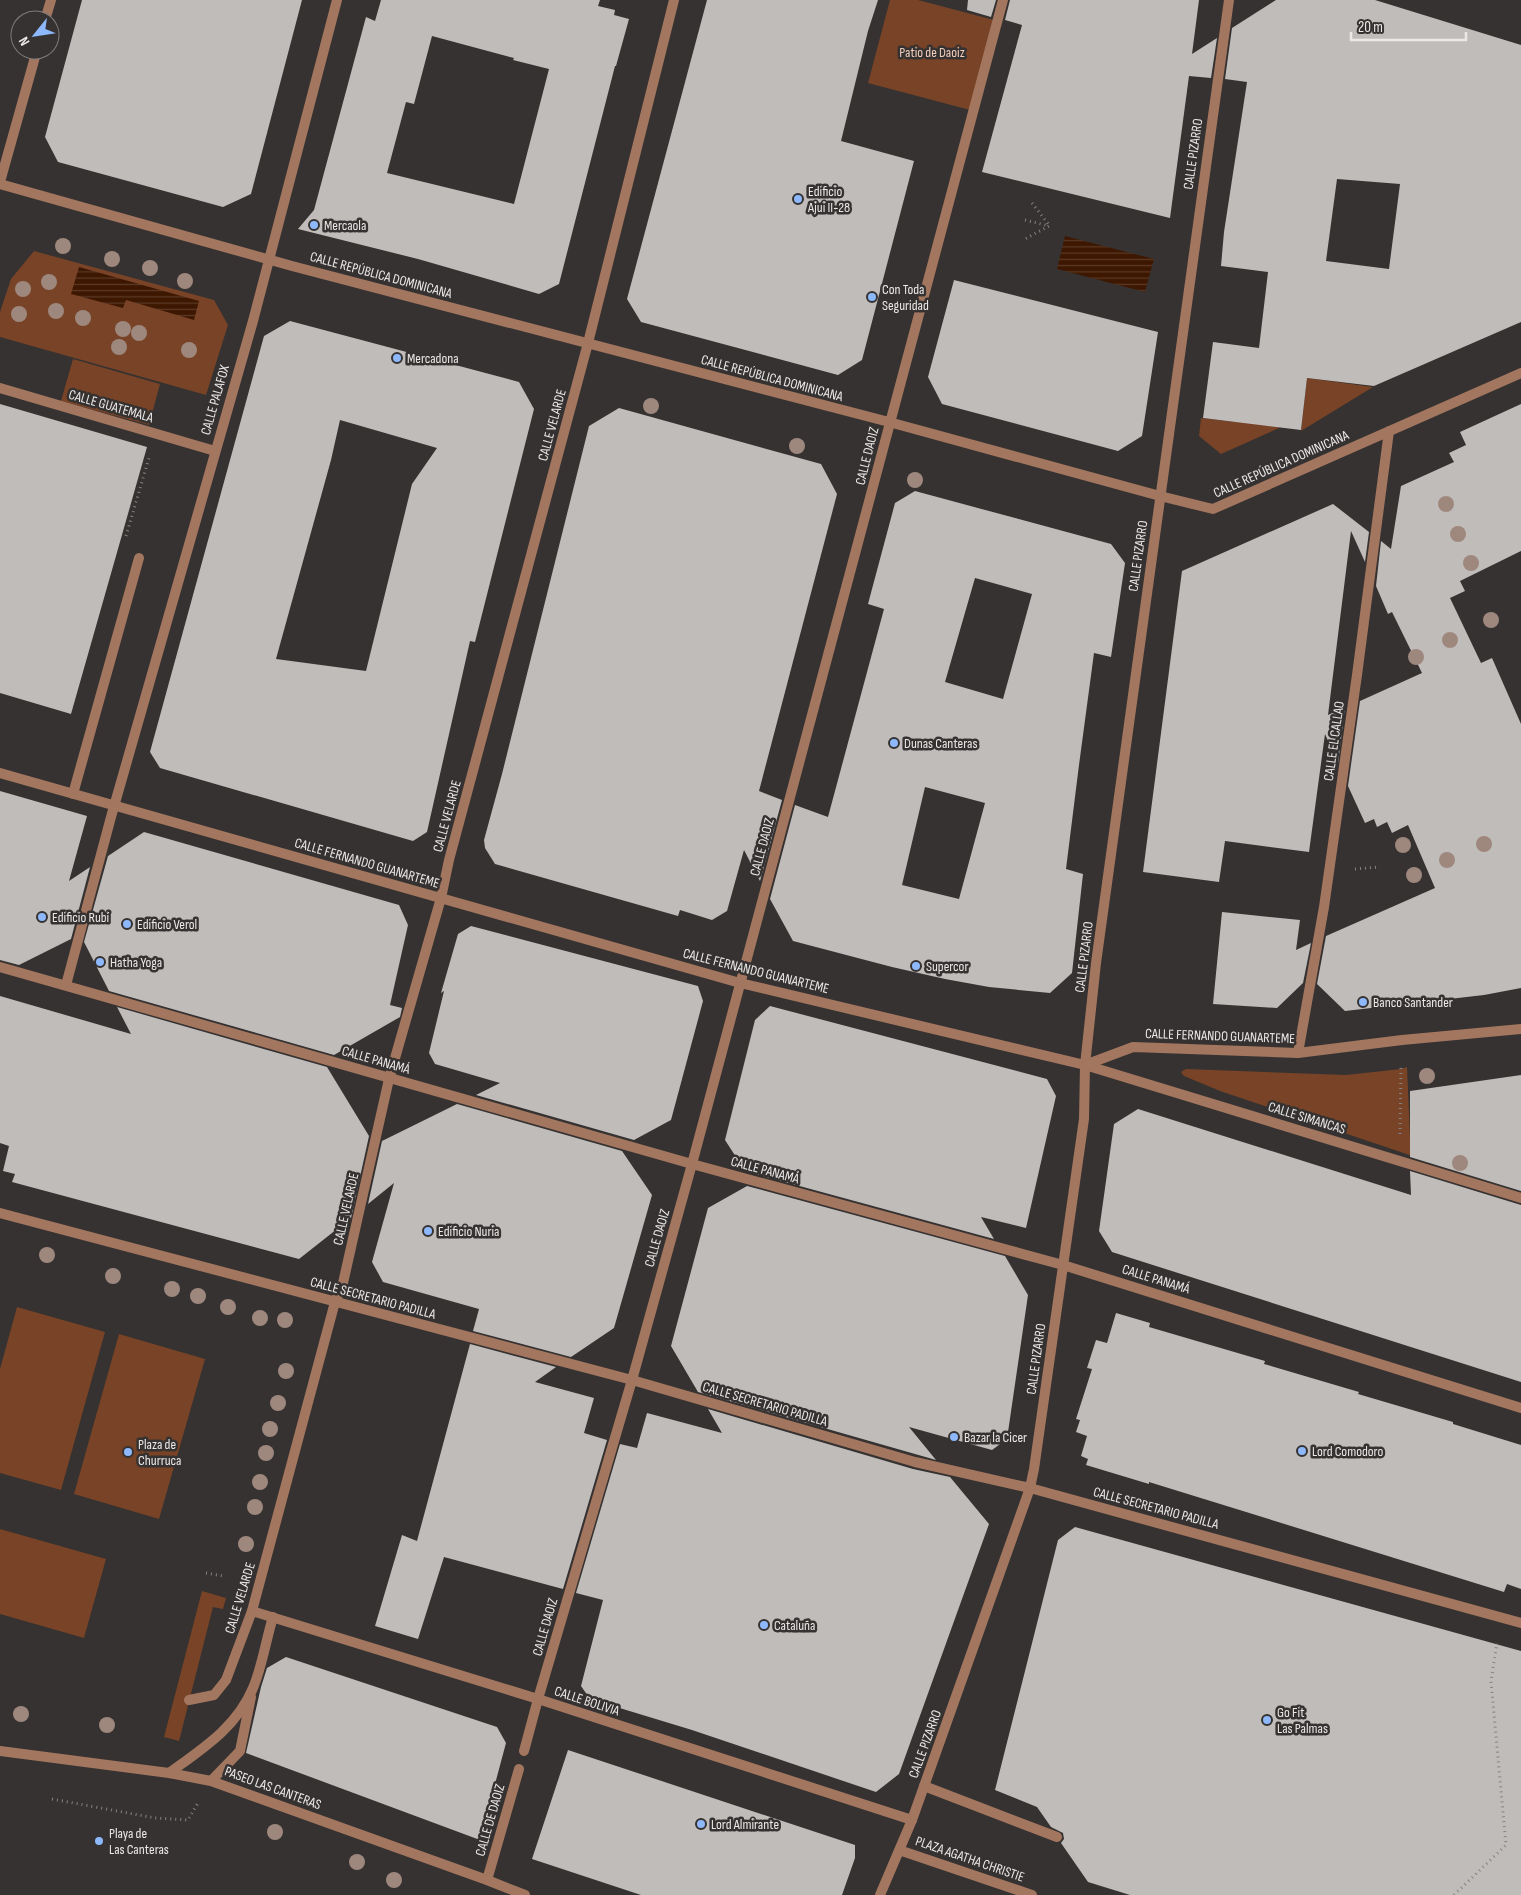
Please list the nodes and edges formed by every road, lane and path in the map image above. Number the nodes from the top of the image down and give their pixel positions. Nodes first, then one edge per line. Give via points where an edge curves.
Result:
1 (337, 0) edge
2 (674, 0) edge
3 (1004, 0) edge
4 (1229, 0) edge
5 (34, 60) edge
6 (0, 183) edge
7 (1032, 203) dead end
8 (1025, 220) dead end
9 (1049, 226) junction
10 (1025, 239) dead end
11 (269, 259) junction
12 (588, 343) junction
13 (1521, 373) edge
14 (0, 388) edge
15 (889, 422) junction
16 (1389, 431) junction
17 (215, 451) junction
18 (1160, 496) junction
19 (139, 558) dead end
20 (0, 773) edge
21 (73, 794) junction
22 (115, 806) junction
23 (1380, 867) dead end
24 (1346, 869) dead end
25 (441, 898) junction
26 (0, 967) edge
27 (740, 983) junction
28 (66, 985) junction
29 (1521, 1029) edge
30 (1402, 1040) junction
31 (1298, 1053) junction
32 (1085, 1065) junction
33 (389, 1079) junction
34 (1399, 1161) junction
35 (692, 1164) junction
36 (1521, 1198) edge
37 (0, 1213) edge
38 (1063, 1265) junction
39 (335, 1302) junction
40 (632, 1380) junction
41 (1521, 1408) edge
42 (1030, 1488) junction
43 (206, 1573) dead end
44 (223, 1576) dead end
45 (252, 1611) junction
46 (273, 1617) junction
47 (1501, 1618) junction
48 (1521, 1623) edge
49 (253, 1689) junction
50 (538, 1699) junction
51 (189, 1700) dead end
52 (0, 1751) edge
53 (524, 1751) dead end
54 (519, 1768) dead end
55 (169, 1773) junction
56 (211, 1781) junction
57 (924, 1786) junction
58 (52, 1799) dead end
59 (912, 1820) junction
60 (1057, 1837) dead end
61 (899, 1850) junction
62 (487, 1880) junction
63 (525, 1895) edge
64 (880, 1895) edge
65 (1032, 1895) edge
66 (1454, 1895) edge

1 - 11 street, CALLE PALAFOX
2 - 12 street, CALLE VELARDE
3 - 15 street, CALLE DAOIZ
4 - 18 street, CALLE PIZARRO
5 - 6 street
6 - 11 street, CALLE REPÚBLICA DOMINICANA
7 - 9 path
8 - 9 path
9 - 10 path
11 - 12 street, CALLE REPÚBLICA DOMINICANA
11 - 17 street, CALLE PALAFOX
12 - 15 street, CALLE REPÚBLICA DOMINICANA
12 - 25 street, CALLE VELARDE
13 - 16 street, CALLE REPÚBLICA DOMINICANA
14 - 17 street, CALLE GUATEMALA
15 - 18 street, CALLE REPÚBLICA DOMINICANA
15 - 27 street, CALLE DAOIZ
16 - 18 street, CALLE REPÚBLICA DOMINICANA via 1213,509
16 - 31 street, CALLE EL CALLAO via 1326,888
17 - 22 street, CALLE PALAFOX
18 - 32 street, CALLE PIZARRO
19 - 21 street
20 - 21 street, CALLE FERNANDO GUANARTEME
21 - 22 street, CALLE FERNANDO GUANARTEME
22 - 25 street, CALLE FERNANDO GUANARTEME
22 - 28 street, CALLE PALAFOX
23 - 24 path
25 - 27 street, CALLE FERNANDO GUANARTEME
25 - 33 street, CALLE VELARDE
26 - 28 street, CALLE PANAMÁ
27 - 32 street, CALLE FERNANDO GUANARTEME
27 - 35 street, CALLE DAOIZ
28 - 33 street, CALLE PANAMÁ
29 - 30 street, CALLE FERNANDO GUANARTEME
30 - 31 street, CALLE FERNANDO GUANARTEME
30 - 34 path
31 - 32 street, CALLE FERNANDO GUANARTEME via 1133,1047
32 - 34 street, CALLE SIMANCAS
32 - 38 street, CALLE PIZARRO via 1084,1118
33 - 35 street, CALLE PANAMÁ
33 - 39 street, CALLE VELARDE via 343,1283
34 - 36 street, CALLE SIMANCAS
35 - 38 street, CALLE PANAMÁ
35 - 40 street, CALLE DAOIZ
37 - 39 street, CALLE SECRETARIO PADILLA
38 - 41 street, CALLE PANAMÁ
38 - 42 street, CALLE PIZARRO
39 - 40 street, CALLE SECRETARIO PADILLA
39 - 45 street, CALLE VELARDE
40 - 42 street, CALLE SECRETARIO PADILLA via 915,1462
40 - 50 street, CALLE DAOIZ
42 - 47 street, CALLE SECRETARIO PADILLA
42 - 57 street, CALLE PIZARRO
43 - 44 path
45 - 46 street, CALLE BOLIVIA
45 - 51 street, CALLE VELARDE via 226,1680 214,1695
46 - 49 street
46 - 50 street, CALLE BOLIVIA
47 - 48 street, CALLE SECRETARIO PADILLA
47 - 66 path via 1491,1681 1506,1845
49 - 55 street via 233,1722 214,1741
49 - 56 street via 240,1751
50 - 53 street
50 - 59 street, CALLE BOLIVIA
52 - 55 street, PASEO LAS CANTERAS
54 - 62 street, CALLE DE DAOIZ
55 - 56 street, PASEO LAS CANTERAS
56 - 58 path via 188,1820 155,1818
56 - 62 street, PASEO LAS CANTERAS
57 - 59 street, CALLE PIZARRO
57 - 60 street
59 - 61 street, CALLE PIZARRO
61 - 64 street, CALLE PIZARRO
61 - 65 street, PLAZA AGATHA CHRISTIE
62 - 63 street, PASEO LAS CANTERAS

